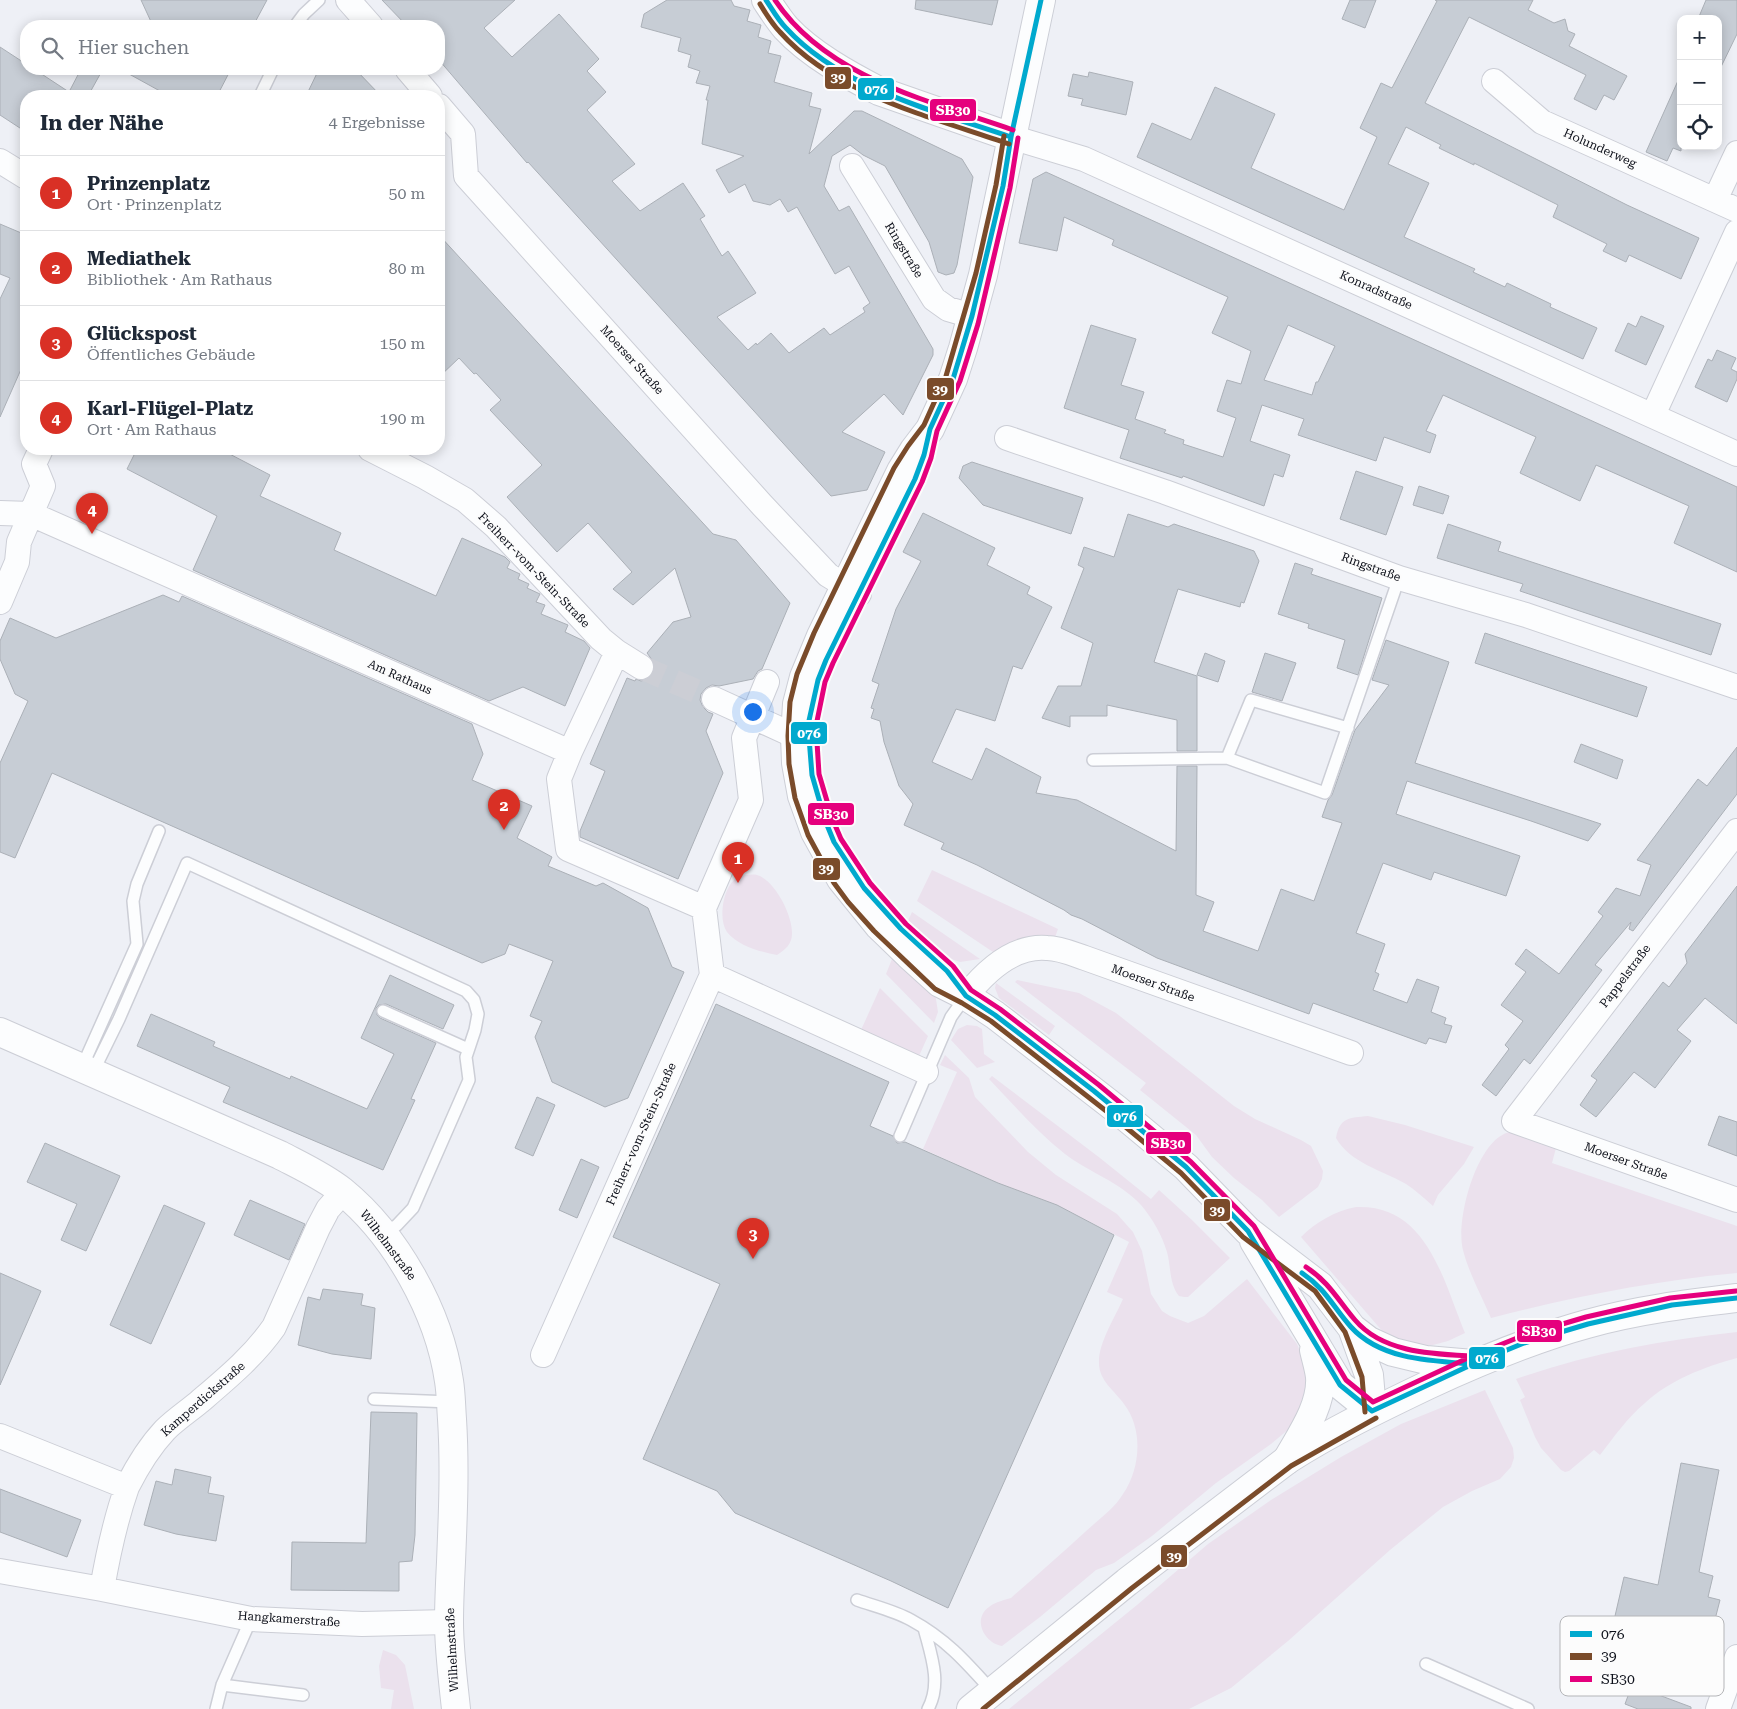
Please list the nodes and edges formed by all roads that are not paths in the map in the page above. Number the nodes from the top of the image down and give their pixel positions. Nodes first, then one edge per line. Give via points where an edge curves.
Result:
1 (319, 0) edge
2 (348, 0) edge
3 (766, 0) edge
4 (1041, 0) edge
5 (300, 20) edge
6 (366, 20) edge
7 (270, 75) edge
8 (412, 75) edge
9 (1494, 81) dead end
10 (263, 90) edge
11 (425, 90) edge
12 (445, 113) edge
13 (1011, 137) junction
14 (1737, 153) edge
15 (0, 161) edge
16 (852, 166) dead end
17 (20, 173) edge
18 (1715, 200) junction
19 (1737, 210) edge
20 (1737, 232) edge
21 (972, 316) junction
22 (1653, 414) junction
23 (1007, 438) dead end
24 (1737, 454) edge
25 (38, 455) edge
26 (381, 455) edge
27 (0, 513) edge
28 (31, 514) junction
29 (1399, 578) junction
30 (851, 590) junction
31 (0, 602) edge
32 (617, 652) junction
33 (641, 667) tunnel mouth
34 (767, 682) dead end
35 (1737, 687) edge
36 (714, 699) tunnel mouth
37 (752, 715) junction
38 (1348, 728) junction
39 (802, 743) junction
40 (570, 752) junction
41 (1227, 758) junction
42 (1093, 760) dead end
43 (159, 831) dead end
44 (1737, 831) edge
45 (704, 908) junction
46 (712, 975) junction
47 (966, 996) junction
48 (383, 1011) dead end
49 (0, 1032) edge
50 (468, 1049) junction
51 (1351, 1053) dead end
52 (88, 1069) junction
53 (926, 1072) junction
54 (1514, 1121) joint
55 (900, 1136) dead end
56 (343, 1192) junction
57 (1737, 1200) edge
58 (1248, 1231) junction
59 (383, 1235) junction
60 (1737, 1298) edge
61 (1352, 1328) junction
62 (1311, 1339) junction
63 (543, 1355) dead end
64 (1473, 1364) junction
65 (374, 1399) dead end
66 (451, 1402) junction
67 (1372, 1411) junction
68 (0, 1436) edge
69 (1287, 1460) junction
70 (127, 1488) junction
71 (0, 1571) edge
72 (102, 1589) junction
73 (857, 1600) dead end
74 (251, 1619) junction
75 (449, 1622) junction
76 (924, 1628) junction
77 (1737, 1657) edge
78 (1426, 1664) dead end
79 (222, 1685) junction
80 (992, 1691) junction
81 (1724, 1693) edge
82 (302, 1695) dead end
83 (1723, 1696) edge
84 (216, 1709) edge
85 (456, 1709) edge
86 (928, 1709) edge
87 (971, 1709) edge
88 (1528, 1709) edge
89 (1718, 1709) edge

1 - 5 lane
2 - 6 street
3 - 13 main road via 786,28 821,58 864,83
4 - 13 main road
7 - 10 lane
8 - 11 street
9 - 18 street, Holunderweg via 1542,122
12 - 30 street, Moerser Straße via 463,134 466,176 762,505 828,575
13 - 21 main road
13 - 22 street, Konradstraße via 1084,159
14 - 18 street
15 - 17 street
16 - 21 street, Ringstraße via 934,299 948,309
18 - 19 street, Holunderweg
20 - 22 street
21 - 30 main road via 953,379 930,429 901,472
22 - 24 street, Konradstraße
23 - 29 street, Ringstraße
25 - 28 street via 34,464 43,486
26 - 32 street, Freiherr-vom-Stein-Straße via 465,500 496,527 583,621
27 - 28 street, Am Rathaus
28 - 31 street via 19,542 17,562
28 - 40 street, Am Rathaus
29 - 35 street, Ringstraße via 1526,615
29 - 38 lane
30 - 39 main road via 804,677 798,704
32 - 33 street, Freiherr-vom-Stein-Straße
32 - 40 street
34 - 37 street
36 - 37 street
37 - 39 street
37 - 45 street via 744,738 751,800
38 - 41 lane via 1251,700
38 - 41 lane via 1325,792
39 - 47 main road via 796,763 802,796 815,832 841,879 879,926 909,955 940,982
40 - 45 street via 559,779 568,849
41 - 42 lane
43 - 52 lane via 133,900 137,944
44 - 54 street, Pappelstraße
45 - 46 street
46 - 53 street
46 - 63 street, Freiherr-vom-Stein-Straße
47 - 51 street, Moerser Straße via 988,971 1011,956 1046,947 1063,950
47 - 53 lane via 951,1017
47 - 58 main road via 1115,1108 1186,1167
48 - 50 lane
49 - 52 main road, Wilhelmstraße
50 - 52 lane via 478,1014 474,1000 466,991 187,863 119,1019
50 - 59 lane via 466,1065 469,1080 413,1208
52 - 56 main road, Wilhelmstraße via 280,1155 319,1175
53 - 55 lane
54 - 57 street, Moerser Straße
56 - 59 main road, Wilhelmstraße
56 - 70 street, Kamperdickstraße via 323,1218 274,1327 264,1341 248,1360 166,1429 149,1448
58 - 61 main road via 1320,1286
58 - 62 main road
59 - 66 main road, Wilhelmstraße via 409,1270 433,1318
60 - 64 main road via 1672,1306 1588,1324 1524,1343
61 - 64 main road via 1369,1341 1393,1352 1426,1360
61 - 67 main road via 1369,1374
62 - 67 main road via 1340,1385
62 - 69 main road via 1320,1377 1318,1395 1309,1420
64 - 67 main road
65 - 66 lane
66 - 75 main road, Wilhelmstraße via 453,1508
67 - 69 main road
68 - 70 street
69 - 80 main road via 1127,1582
70 - 72 street via 110,1541
71 - 72 street, Hangkamerstraße
72 - 74 street, Hangkamerstraße
73 - 76 lane via 910,1619
74 - 75 street, Hangkamerstraße via 362,1624
74 - 79 lane
75 - 85 main road, Wilhelmstraße
76 - 80 lane via 957,1652
76 - 86 lane via 936,1672 933,1701
77 - 81 street
78 - 88 lane
79 - 82 lane
79 - 84 lane
80 - 87 main road
83 - 89 street

